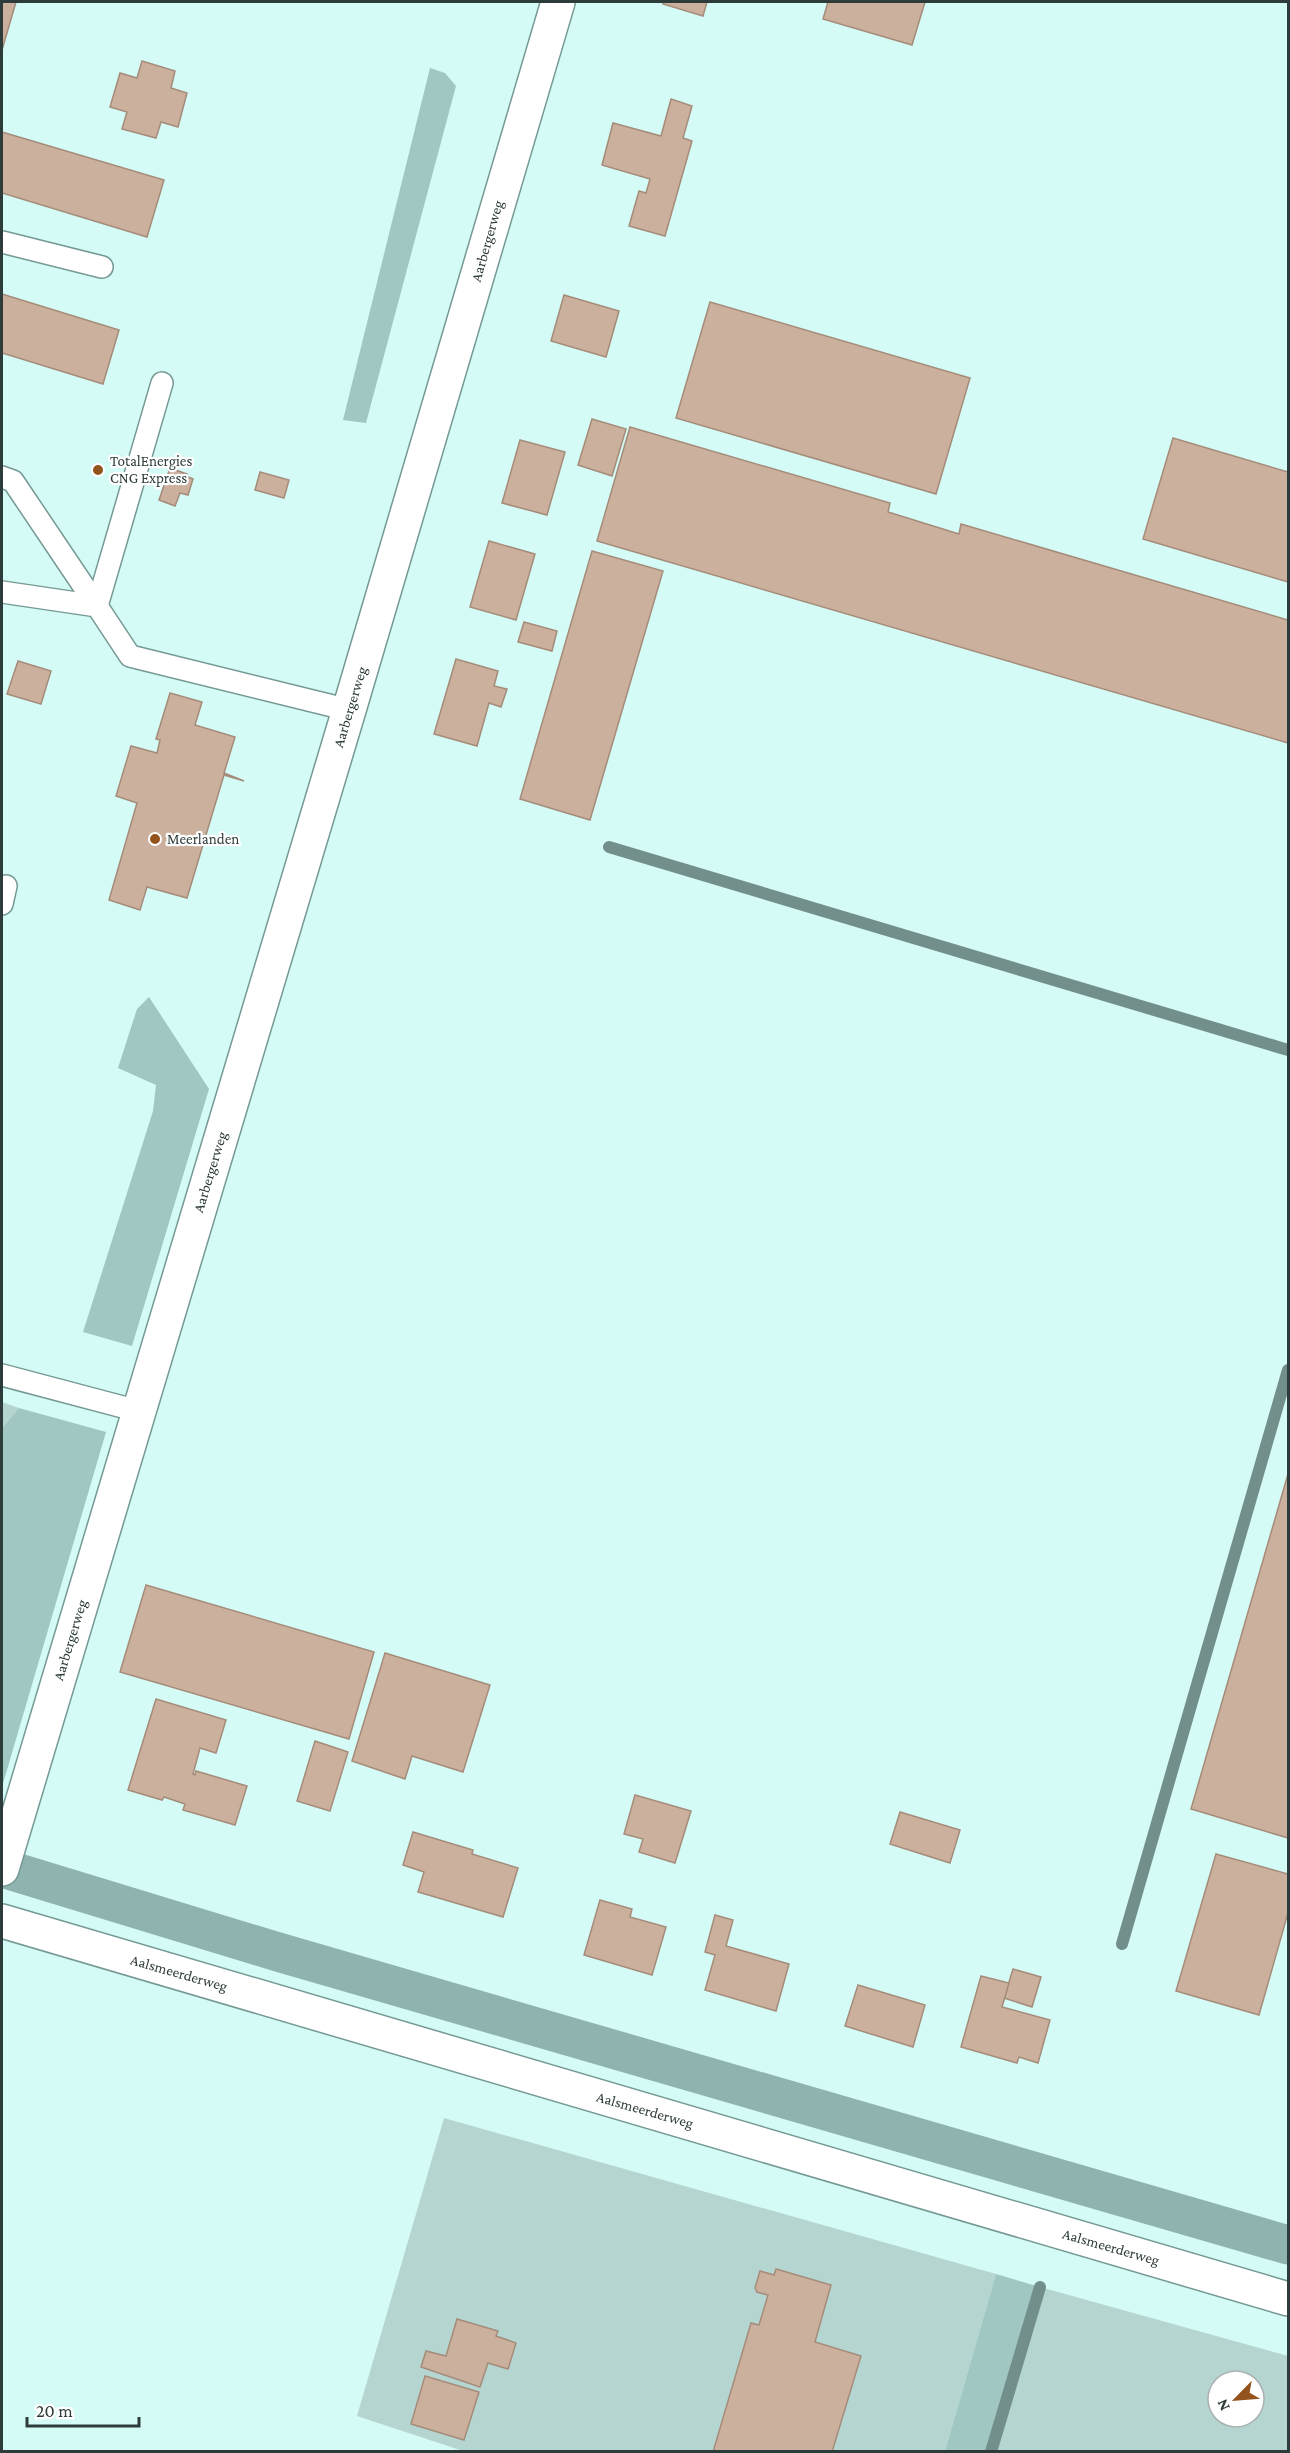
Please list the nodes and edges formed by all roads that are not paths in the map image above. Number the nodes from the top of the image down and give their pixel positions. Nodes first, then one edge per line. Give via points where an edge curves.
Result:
1 (558, 2) edge
2 (2, 242) edge
3 (102, 267) dead end
4 (162, 384) dead end
5 (2, 477) edge
6 (2, 592) edge
7 (97, 606) junction
8 (349, 710) junction
9 (2, 1375) edge
10 (138, 1411) junction
11 (5, 1859) edge
12 (2, 1921) edge
13 (1288, 2299) edge

1 - 8 street, Aarbergerweg
2 - 3 lane
4 - 7 lane
5 - 7 lane via 13,481
6 - 7 lane
7 - 8 lane via 130,656
8 - 10 street, Aarbergerweg
9 - 10 lane
10 - 11 street, Aarbergerweg
12 - 13 street, Aalsmeerderweg

